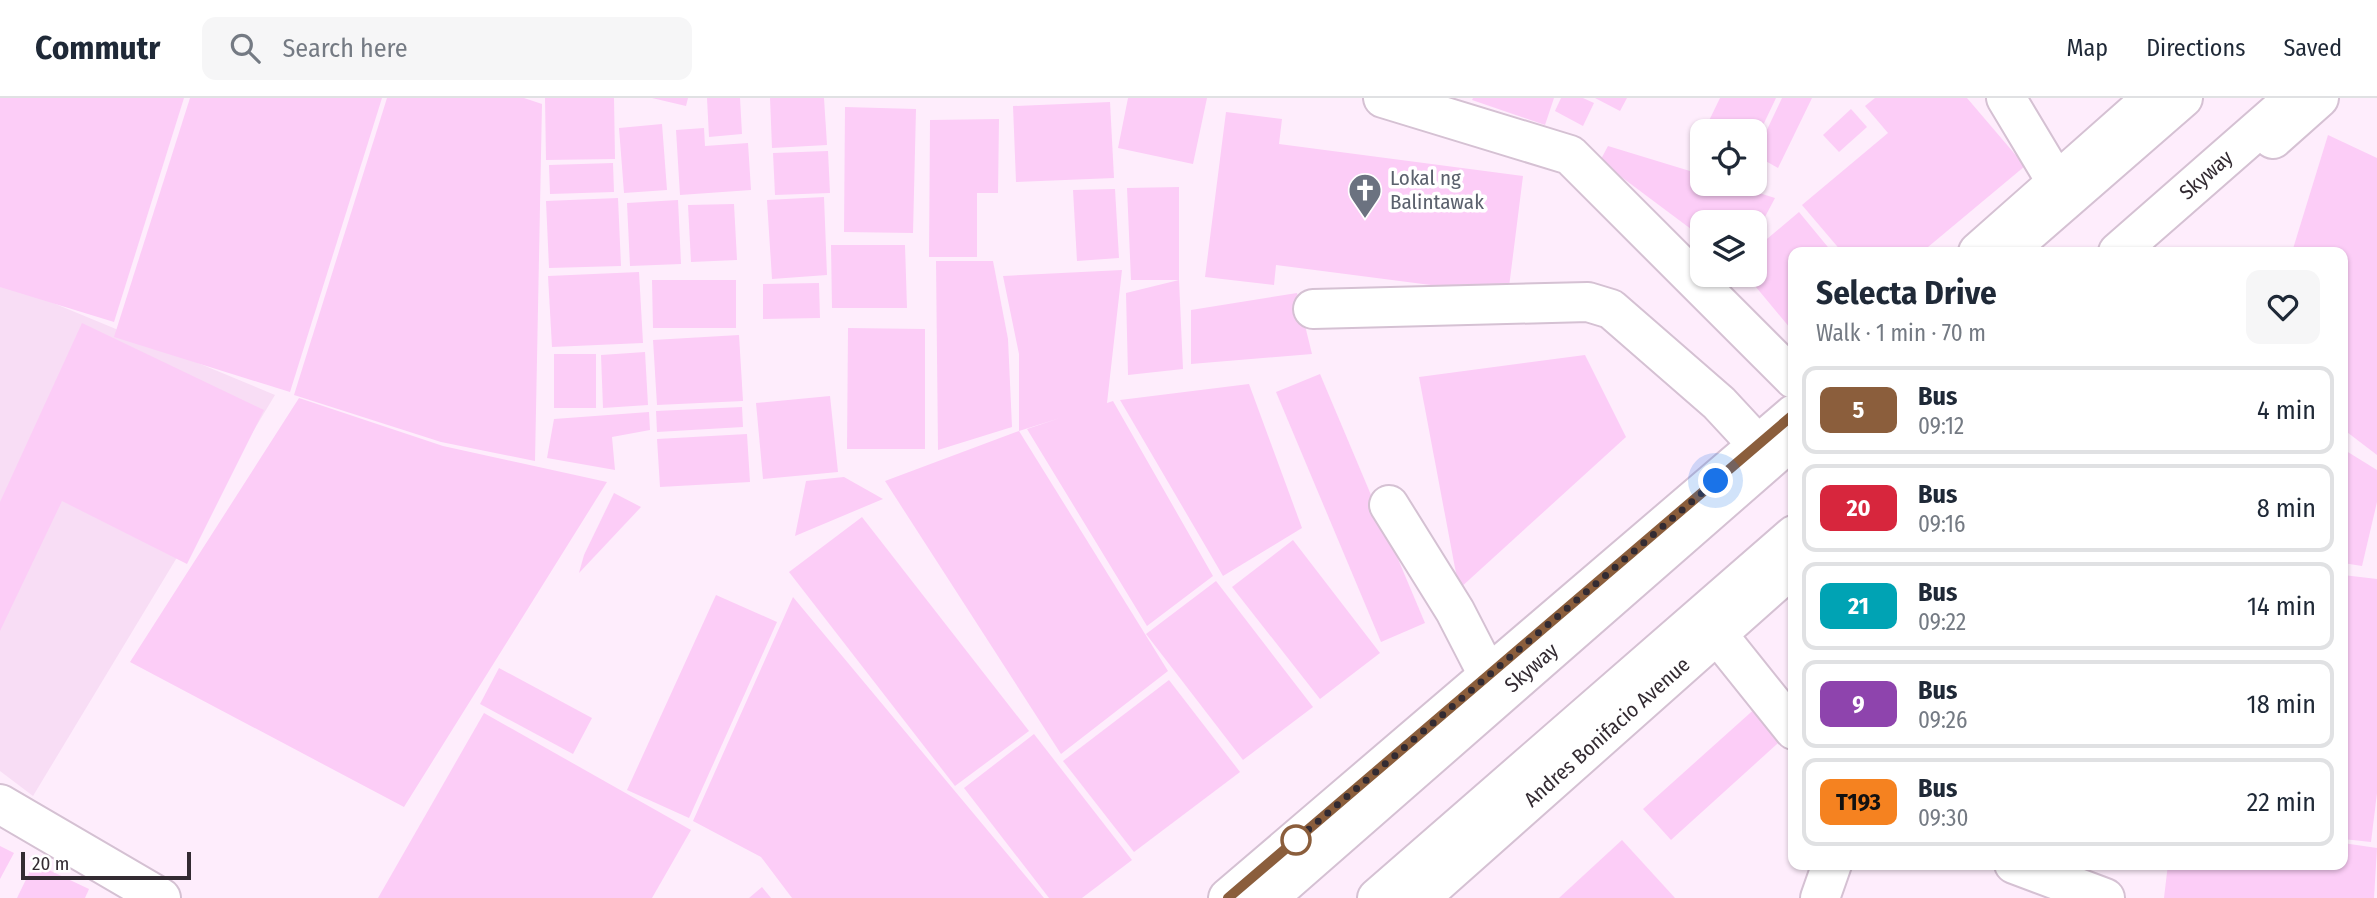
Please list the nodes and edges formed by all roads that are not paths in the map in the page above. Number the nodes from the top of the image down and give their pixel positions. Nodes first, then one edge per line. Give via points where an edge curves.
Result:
1 (1383, 98) edge
2 (2006, 98) edge
3 (2152, 98) edge
4 (2183, 98) edge
5 (2294, 98) edge
6 (2319, 98) edge
7 (2057, 183) junction
8 (1984, 247) edge
9 (2013, 247) edge
10 (2124, 247) edge
11 (2152, 247) edge
12 (1313, 309) dead end
13 (1788, 373) edge
14 (1788, 423) edge
15 (1776, 442) edge
16 (1389, 505) dead end
17 (1788, 540) edge
18 (1788, 571) edge
19 (1717, 634) junction
20 (1488, 675) junction
21 (1788, 723) edge
22 (0, 804) edge
23 (1830, 870) edge
24 (2030, 870) edge
25 (161, 898) edge
26 (1228, 898) edge
27 (1268, 898) edge
28 (1377, 898) edge
29 (1420, 898) edge
30 (1820, 898) edge
31 (2105, 898) edge

1 - 13 main road via 1570,155
2 - 7 main road
3 - 7 main road
4 - 9 main road
5 - 10 main road, Skyway
6 - 11 main road
7 - 8 main road
12 - 15 main road via 1588,302 1611,309 1719,403
14 - 15 main road
15 - 20 main road
15 - 27 main road, Skyway
16 - 20 main road via 1455,611
17 - 28 main road
18 - 19 main road, Andres Bonifacio Avenue
19 - 21 main road
19 - 29 main road, Andres Bonifacio Avenue
20 - 26 main road
22 - 25 main road
23 - 30 main road
24 - 31 main road

